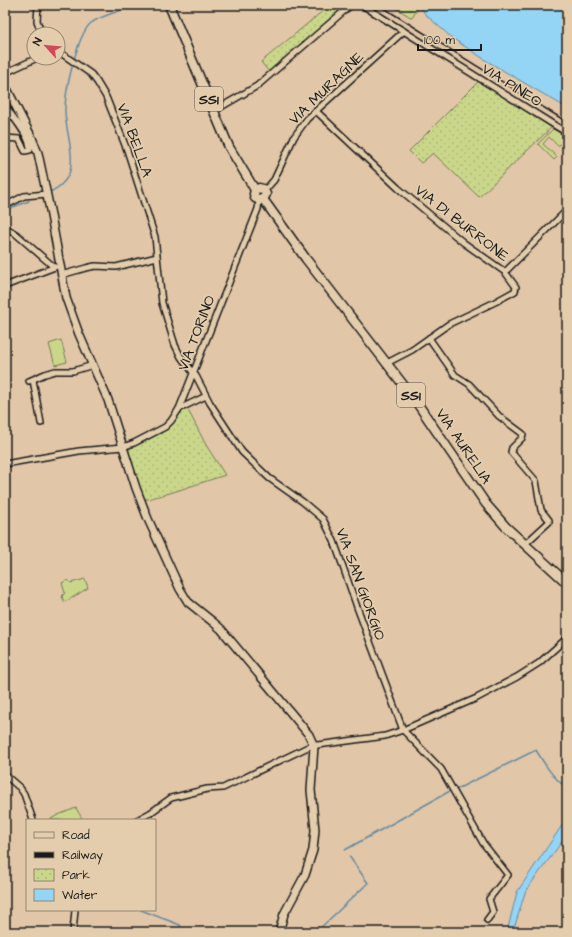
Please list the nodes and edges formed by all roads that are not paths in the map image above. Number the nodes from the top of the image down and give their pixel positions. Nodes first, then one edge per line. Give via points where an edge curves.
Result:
1 (38, 5) edge
2 (169, 5) edge
3 (351, 5) edge
4 (362, 5) edge
5 (39, 26) edge
6 (404, 31) junction
7 (66, 55) edge
8 (26, 63) edge
9 (5, 73) edge
10 (5, 87) edge
11 (16, 106) junction
12 (7, 110) edge
13 (214, 111) junction
14 (316, 111) junction
15 (567, 133) edge
16 (5, 138) edge
17 (255, 190) junction
18 (265, 190) junction
19 (46, 194) junction
20 (261, 200) junction
21 (5, 206) edge
22 (567, 210) edge
23 (5, 227) edge
24 (157, 257) junction
25 (57, 266) junction
26 (505, 272) junction
27 (61, 275) junction
28 (5, 286) edge
29 (429, 338) junction
30 (387, 364) junction
31 (93, 365) junction
32 (193, 372) junction
33 (206, 396) junction
34 (179, 409) junction
35 (41, 423) dead end
36 (123, 447) junction
37 (5, 464) edge
38 (525, 544) junction
39 (567, 583) edge
40 (567, 638) edge
41 (403, 730) junction
42 (314, 746) junction
43 (5, 775) edge
44 (33, 819) edge
45 (139, 819) edge
46 (76, 911) edge
47 (487, 920) dead end
48 (73, 932) edge
49 (279, 932) edge

1 - 5 street
2 - 13 main road, VIA AURELIA / SS1
3 - 13 street via 257,86
4 - 6 street, VIA PINEO
6 - 14 street, VIA MURAGNE
6 - 15 street, VIA PINEO
7 - 24 street, VIA BELLA via 91,74 106,97 137,179 155,237
8 - 9 street
10 - 11 main road
11 - 12 street
11 - 19 main road via 38,153
12 - 16 street via 31,148 25,151 19,139
13 - 17 main road, VIA AURELIA / SS1 via 229,146
14 - 18 street, VIA MURAGNE via 299,129 274,180
14 - 26 street, VIA DI BURRONE via 398,188 464,243
17 - 18 main road
17 - 20 main road, VIA AURELIA / SS1 via 254,196
18 - 20 main road via 266,196
19 - 21 street via 24,196
19 - 25 main road
20 - 30 main road, VIA AURELIA / SS1
20 - 32 street, VIA TORINO
22 - 26 street
23 - 25 street
24 - 27 street via 116,267 95,266
24 - 32 street, VIA BELLA via 162,303 170,332 181,357
25 - 27 main road
25 - 28 street
26 - 29 street, VIA DI BURRONE via 516,286 515,291 449,324
27 - 31 main road via 66,298
29 - 30 street, VIA DI BURRONE
29 - 38 street via 455,375 469,384 499,416 523,436 511,452 536,481 541,510 549,520
30 - 38 main road, VIA AURELIA / SS1 via 419,405 486,504
31 - 35 street via 73,371 55,371 31,381
31 - 36 main road via 108,400
32 - 33 street, VIA SAN GIORGIO
32 - 34 street, VIA TORINO
33 - 34 street
33 - 41 street, VIA SAN GIORGIO via 242,452 269,478 323,519 334,541
34 - 36 street, VIA TORINO via 165,427 134,444
36 - 37 street, VIA TORINO
36 - 42 main road via 148,518 188,602 214,622 296,718
38 - 39 main road, VIA AURELIA / SS1
40 - 41 street via 539,663 517,677 477,698
41 - 42 street via 385,736
41 - 47 street via 441,769 486,848 508,875 489,899 493,912
42 - 45 street via 223,788 207,789 171,798
42 - 49 main road via 311,790 315,830 313,850 306,875 284,914
43 - 44 street via 24,794
46 - 48 street

